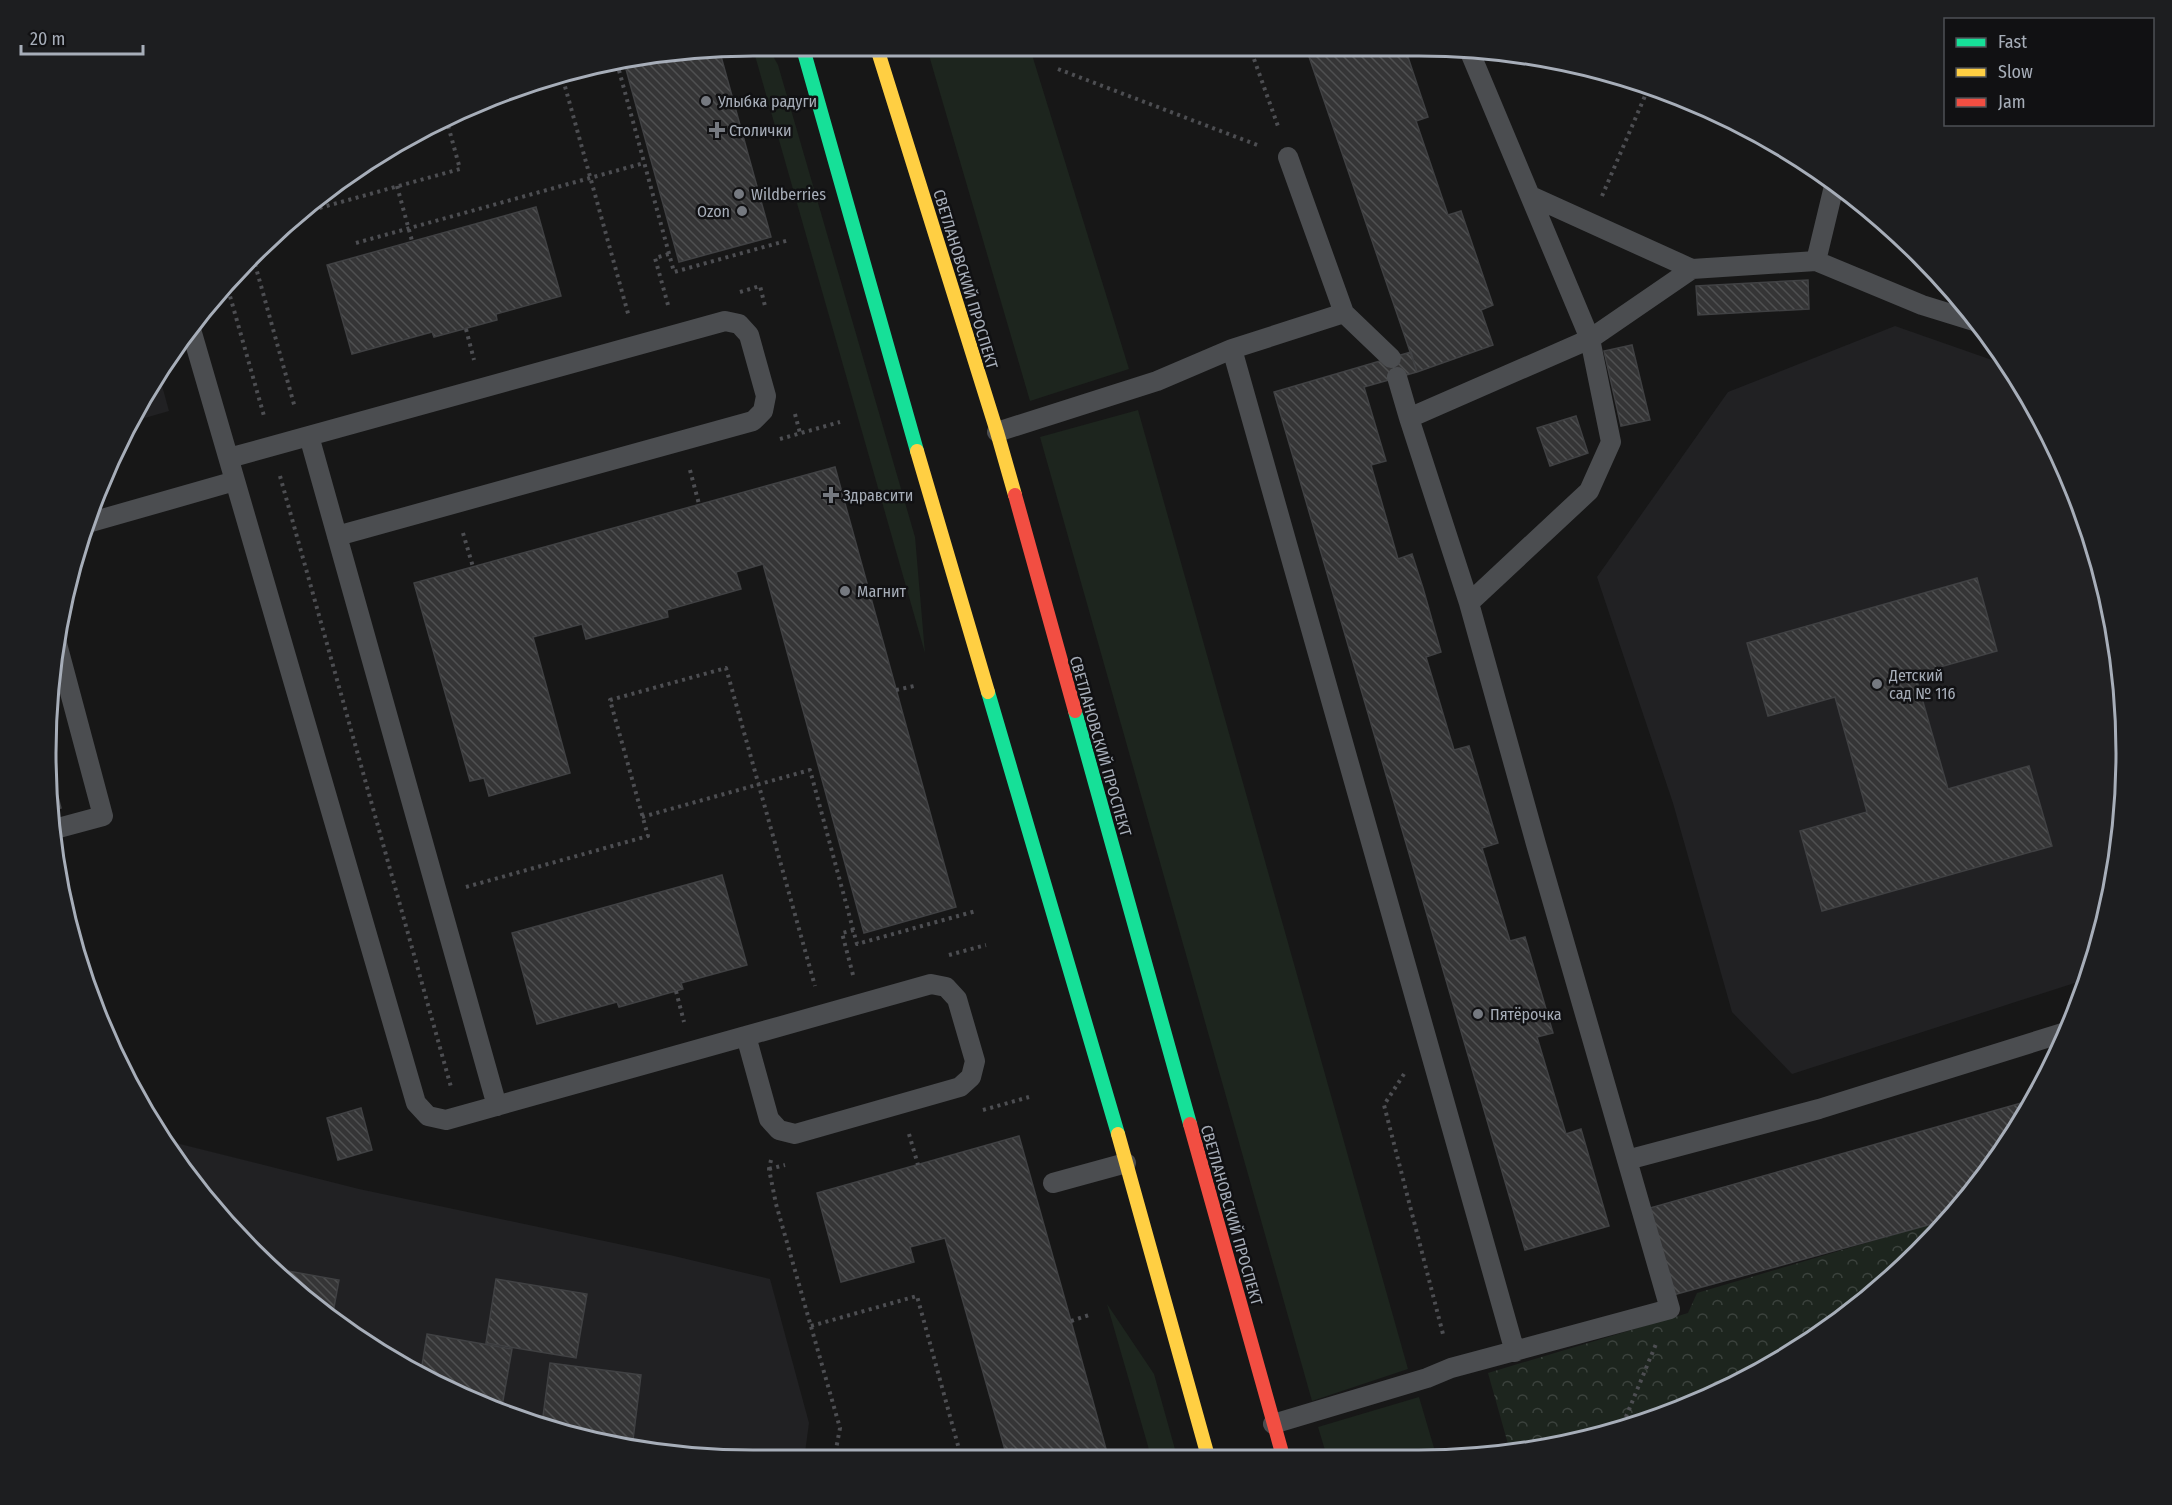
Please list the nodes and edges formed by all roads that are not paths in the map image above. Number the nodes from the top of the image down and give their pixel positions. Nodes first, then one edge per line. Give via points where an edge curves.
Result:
1 (805, 56) edge
2 (879, 56) edge
3 (1472, 58) edge
4 (1288, 157) road end
5 (1833, 192) edge
6 (1530, 196) junction
7 (1816, 261) junction
8 (1692, 269) junction
9 (1344, 313) junction
10 (1964, 318) edge
11 (193, 337) edge
12 (1590, 339) junction
13 (1232, 349) junction
14 (1391, 358) dead end
15 (1397, 377) dead end
16 (1409, 418) junction
17 (997, 432) junction
18 (307, 437) junction
19 (229, 458) junction
20 (235, 481) junction
21 (95, 521) edge
22 (337, 536) junction
23 (1469, 603) junction
24 (61, 660) edge
25 (60, 828) edge
26 (2056, 1035) edge
27 (746, 1036) junction
28 (496, 1106) junction
29 (1627, 1160) junction
30 (1126, 1163) junction
31 (1053, 1183) dead end
32 (1515, 1352) junction
33 (1273, 1424) junction
34 (1206, 1450) edge
35 (1281, 1450) edge

1 - 30 main road
2 - 17 main road, СВЕТЛАНОВСКИЙ ПРОСПЕКТ
3 - 6 lane
4 - 9 lane
5 - 7 lane
6 - 8 lane
6 - 12 lane
7 - 8 lane
7 - 10 lane
8 - 12 lane
9 - 13 lane
9 - 14 lane
11 - 19 lane
12 - 16 lane
12 - 23 lane via 1611,442 1589,491
13 - 17 lane via 1157,381
13 - 32 lane
15 - 16 lane
16 - 23 lane
17 - 33 main road, СВЕТЛАНОВСКИЙ ПРОСПЕКТ
18 - 19 lane
18 - 22 lane
18 - 22 lane via 725,321 739,324 749,335 766,396 763,411 753,421
19 - 20 lane
20 - 21 lane
20 - 28 lane via 416,1103 428,1116 446,1120
22 - 28 lane
23 - 29 lane
24 - 25 lane via 103,816
26 - 29 lane via 1819,1109
27 - 27 lane via 769,1119 779,1130 795,1134 960,1087 971,1077 975,1061 957,999 946,987 931,984
27 - 28 lane
29 - 32 lane via 1670,1309
30 - 31 lane
30 - 34 main road
32 - 33 lane
33 - 35 main road, СВЕТЛАНОВСКИЙ ПРОСПЕКТ

